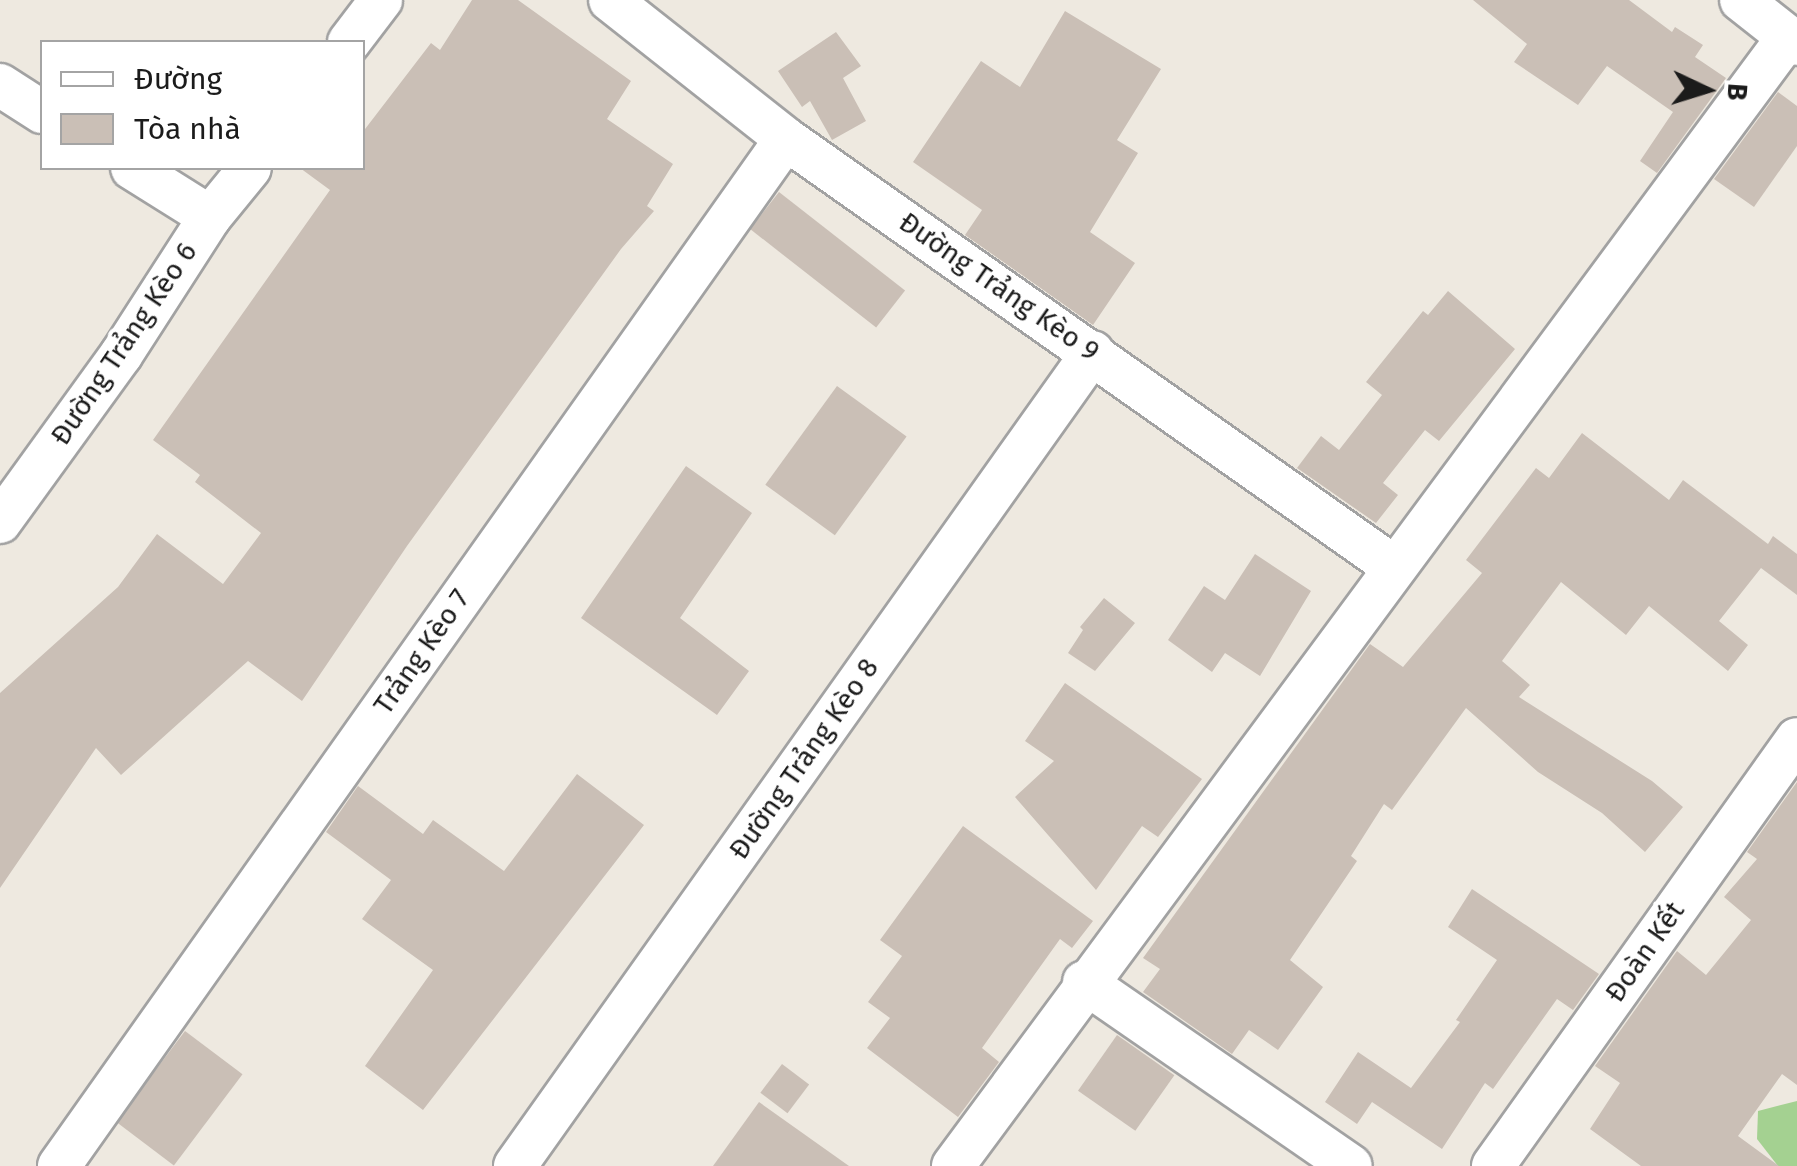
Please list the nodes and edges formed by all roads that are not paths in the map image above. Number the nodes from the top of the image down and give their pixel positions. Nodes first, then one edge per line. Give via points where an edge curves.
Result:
1 (381, 0) edge
2 (610, 0) edge
3 (1742, 0) edge
4 (351, 40) edge
5 (1792, 40) edge
6 (0, 85) edge
7 (40, 111) edge
8 (786, 138) junction
9 (135, 170) edge
10 (248, 170) edge
11 (210, 217) junction
12 (1093, 352) junction
13 (0, 522) edge
14 (1394, 567) junction
15 (1797, 739) edge
16 (1084, 982) junction
17 (58, 1166) edge
18 (515, 1166) edge
19 (952, 1166) edge
20 (1351, 1166) edge
21 (1493, 1166) edge

1 - 4 street
2 - 8 street, Đường Trảng Kèo 9
3 - 5 street
5 - 14 street
6 - 7 street
8 - 12 street, Đường Trảng Kèo 9
8 - 17 street, Trảng Kèo 7
9 - 11 street
10 - 11 street, Đường Trảng Kèo 6
11 - 13 street, Đường Trảng Kèo 6
12 - 14 street, Đường Trảng Kèo 9
12 - 18 street, Đường Trảng Kèo 8
14 - 16 street
15 - 21 street, Đoàn Kết
16 - 19 street
16 - 20 street

